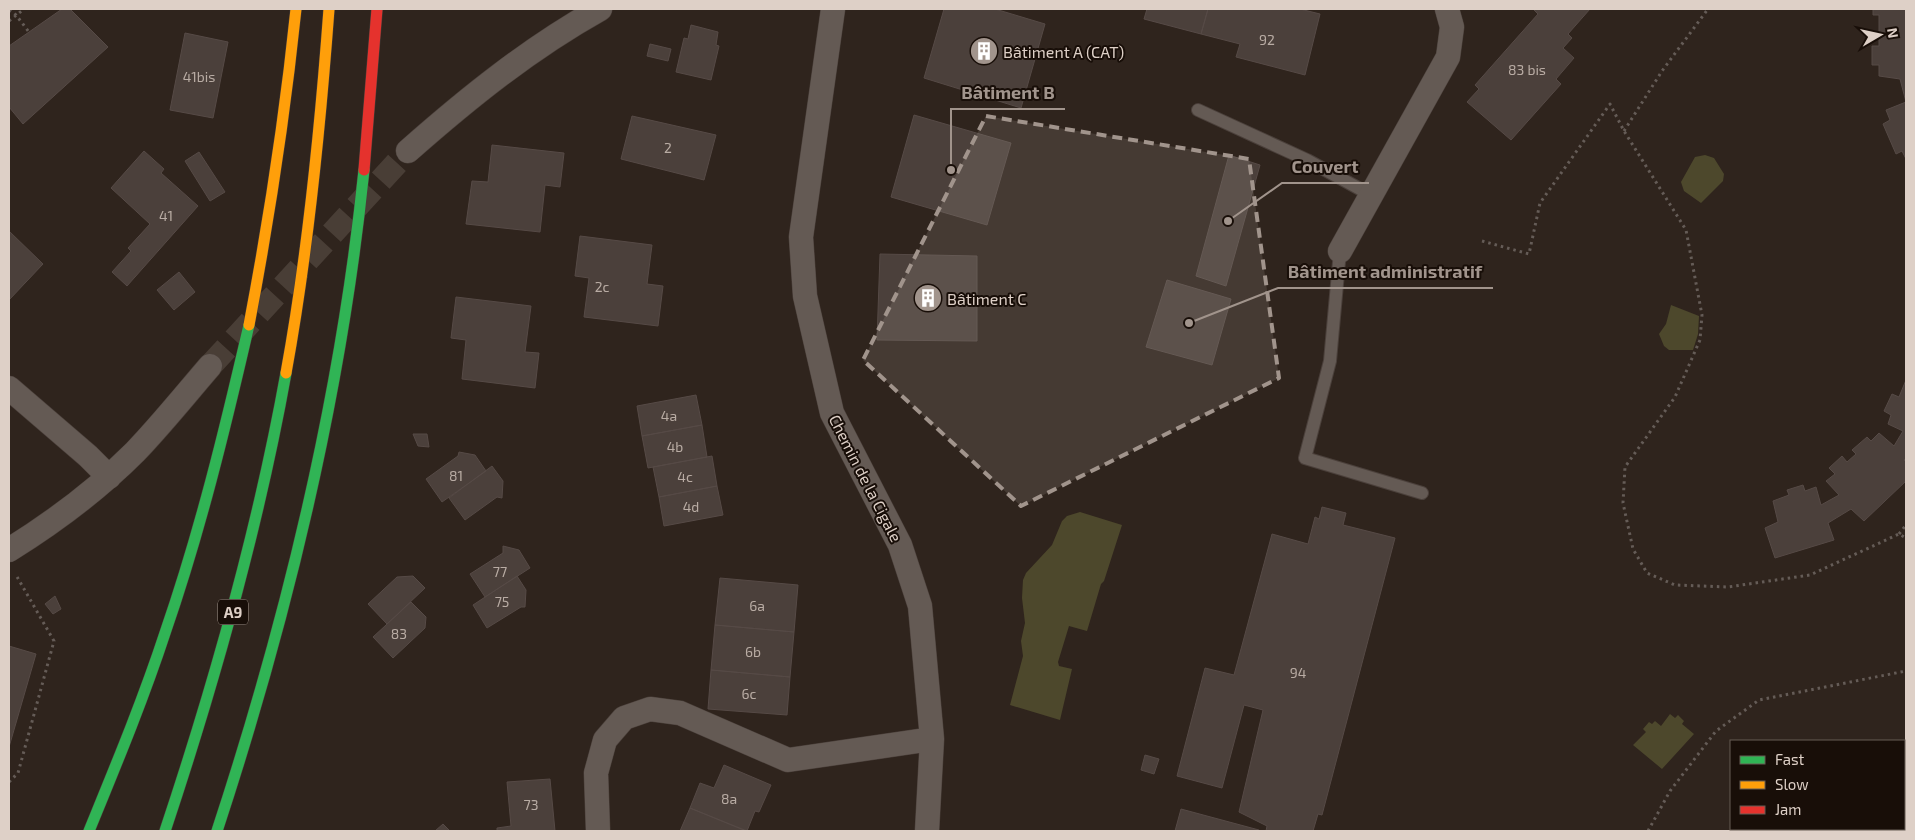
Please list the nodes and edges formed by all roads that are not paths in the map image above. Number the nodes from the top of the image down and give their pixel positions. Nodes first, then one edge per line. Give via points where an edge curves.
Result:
1 (296, 9) edge
2 (329, 9) edge
3 (377, 9) edge
4 (600, 9) edge
5 (832, 9) edge
6 (1447, 9) edge
7 (1198, 110) dead end
8 (408, 151) tunnel mouth
9 (1371, 195) junction
10 (1340, 251) joint
11 (210, 366) tunnel mouth
12 (9, 388) edge
13 (109, 477) junction
14 (1422, 493) dead end
15 (11, 560) edge
16 (932, 739) junction
17 (90, 831) edge
18 (164, 831) edge
19 (217, 831) edge
20 (598, 831) edge
21 (927, 831) edge

1 - 17 highway via 269,226 238,380 198,530 166,632
2 - 18 highway, A9 via 318,151 282,398 232,615 210,694
3 - 19 highway via 357,235 332,395 279,630
4 - 8 street via 557,35 465,101
5 - 16 street, Chemin de la Cigale via 801,237 805,296 832,413 900,545 920,606
6 - 9 street via 1452,27 1448,57
7 - 9 lane via 1307,160
9 - 10 street
10 - 14 lane via 1330,361 1305,458
11 - 13 street via 160,425
12 - 13 street
13 - 15 street via 47,526
16 - 20 street via 788,760 680,713 650,709 624,718 605,740 596,773
16 - 21 street, Chemin de la Cigale

